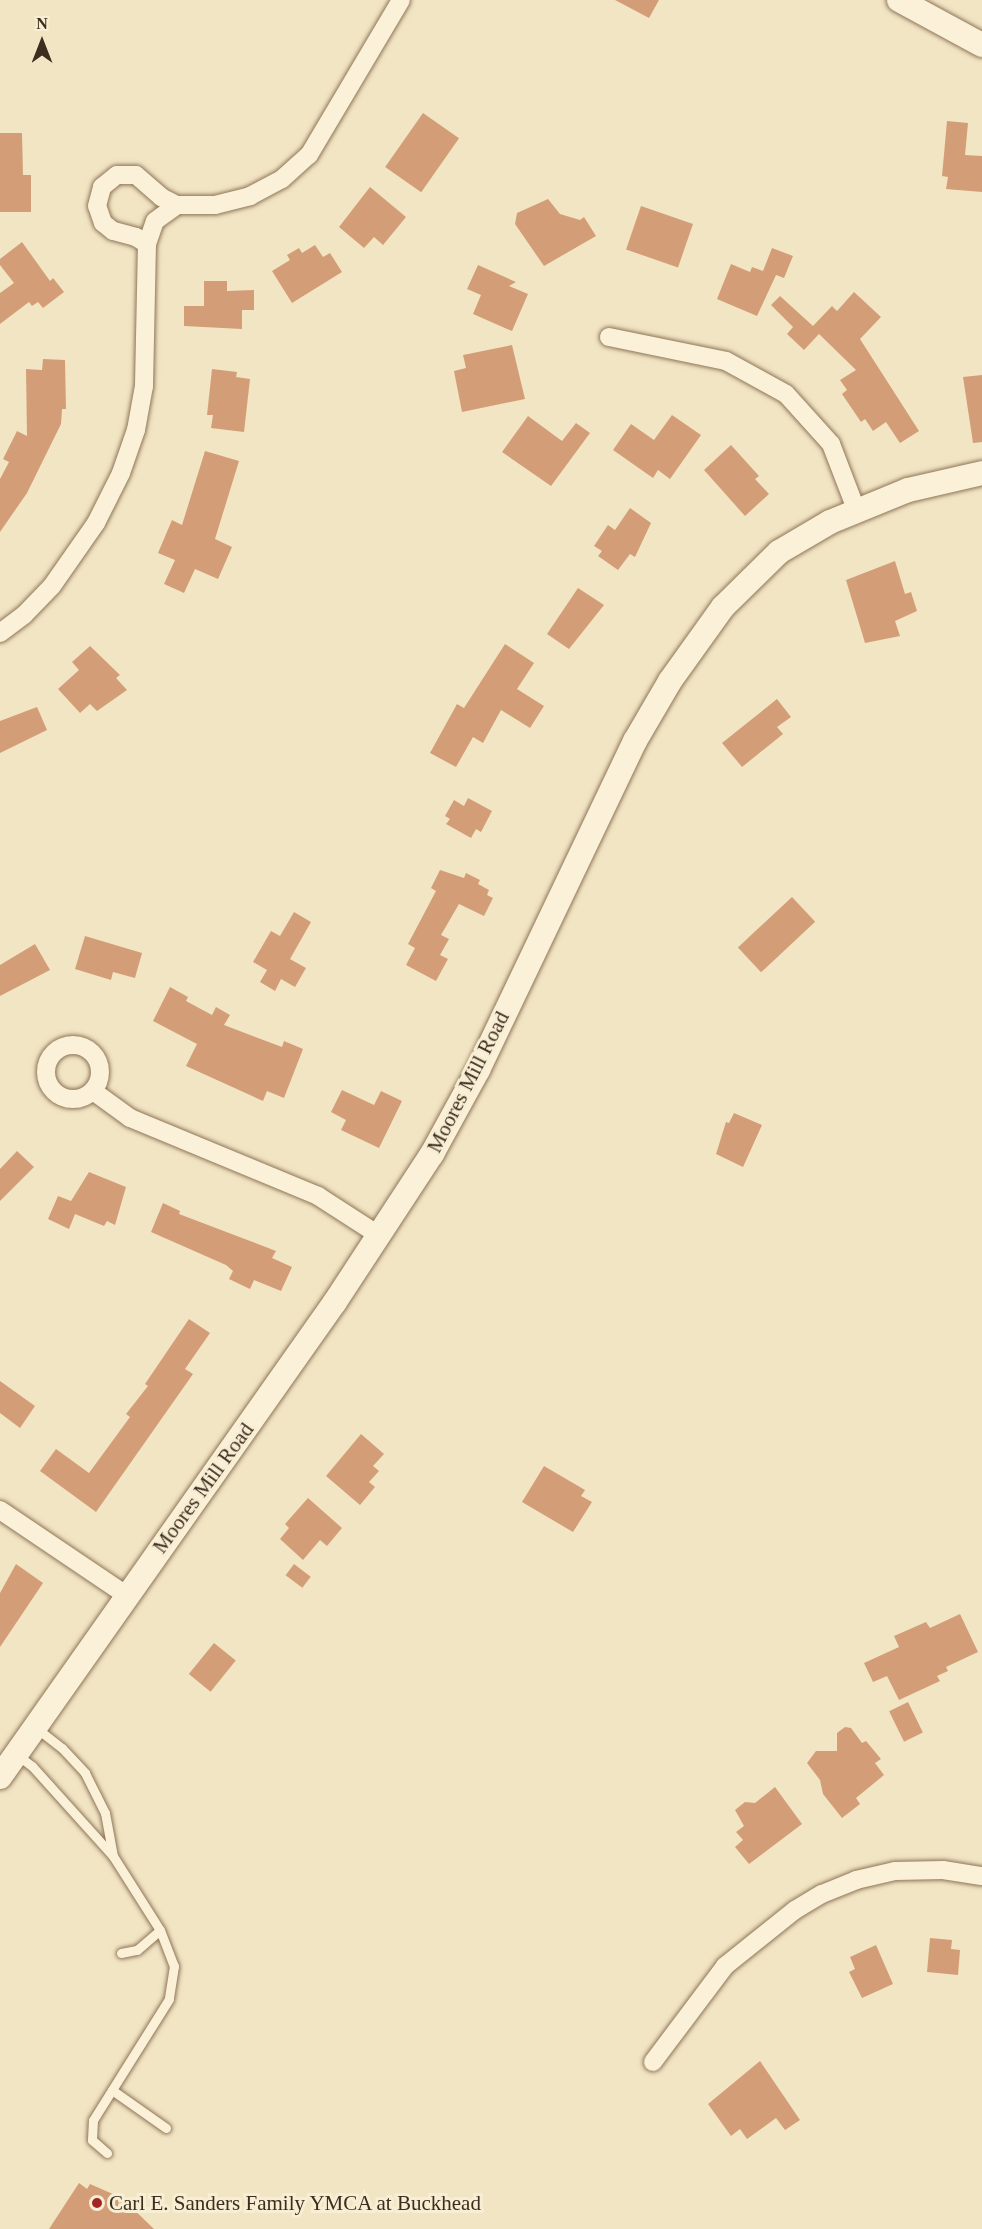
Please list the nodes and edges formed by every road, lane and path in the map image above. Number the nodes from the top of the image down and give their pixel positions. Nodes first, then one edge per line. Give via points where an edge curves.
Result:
1 (401, 0) edge
2 (899, 0) edge
3 (982, 45) edge
4 (177, 205) junction
5 (147, 244) junction
6 (609, 337) dead end
7 (982, 473) edge
8 (856, 509) junction
9 (0, 633) edge
10 (93, 1091) dead end
11 (380, 1236) junction
12 (0, 1510) edge
13 (126, 1595) junction
14 (35, 1727) junction
15 (16, 1754) junction
16 (0, 1777) edge
17 (113, 1856) junction
18 (982, 1876) edge
19 (160, 1930) junction
20 (121, 1953) dead end
21 (653, 2062) dead end
22 (112, 2090) junction
23 (166, 2128) dead end
24 (107, 2152) dead end

1 - 4 street via 309,155 282,179 250,196 215,205
2 - 3 street
4 - 5 street via 155,221
4 - 5 street via 136,175 117,175 102,187 97,206 103,223
5 - 9 street via 144,386 136,430 122,473 96,523 52,586
6 - 8 street via 726,361 786,394 831,444
7 - 8 street, Moores Mill Road via 908,490
8 - 11 street, Moores Mill Road via 804,536 757,570 723,607 670,681 600,810 457,1110
10 - 11 street via 130,1118 318,1196
11 - 13 street, Moores Mill Road
12 - 13 street
13 - 14 street, Moores Mill Road
14 - 15 street, Moores Mill Road
14 - 17 lane via 85,1773 105,1813
15 - 16 street, Moores Mill Road
15 - 17 lane via 32,1766
17 - 19 lane
18 - 21 street via 943,1870 896,1871 856,1880 822,1894 795,1910 725,1966
19 - 20 lane via 137,1950
19 - 22 lane via 174,1966 169,1999
22 - 23 lane
22 - 24 lane via 93,2120 92,2139

